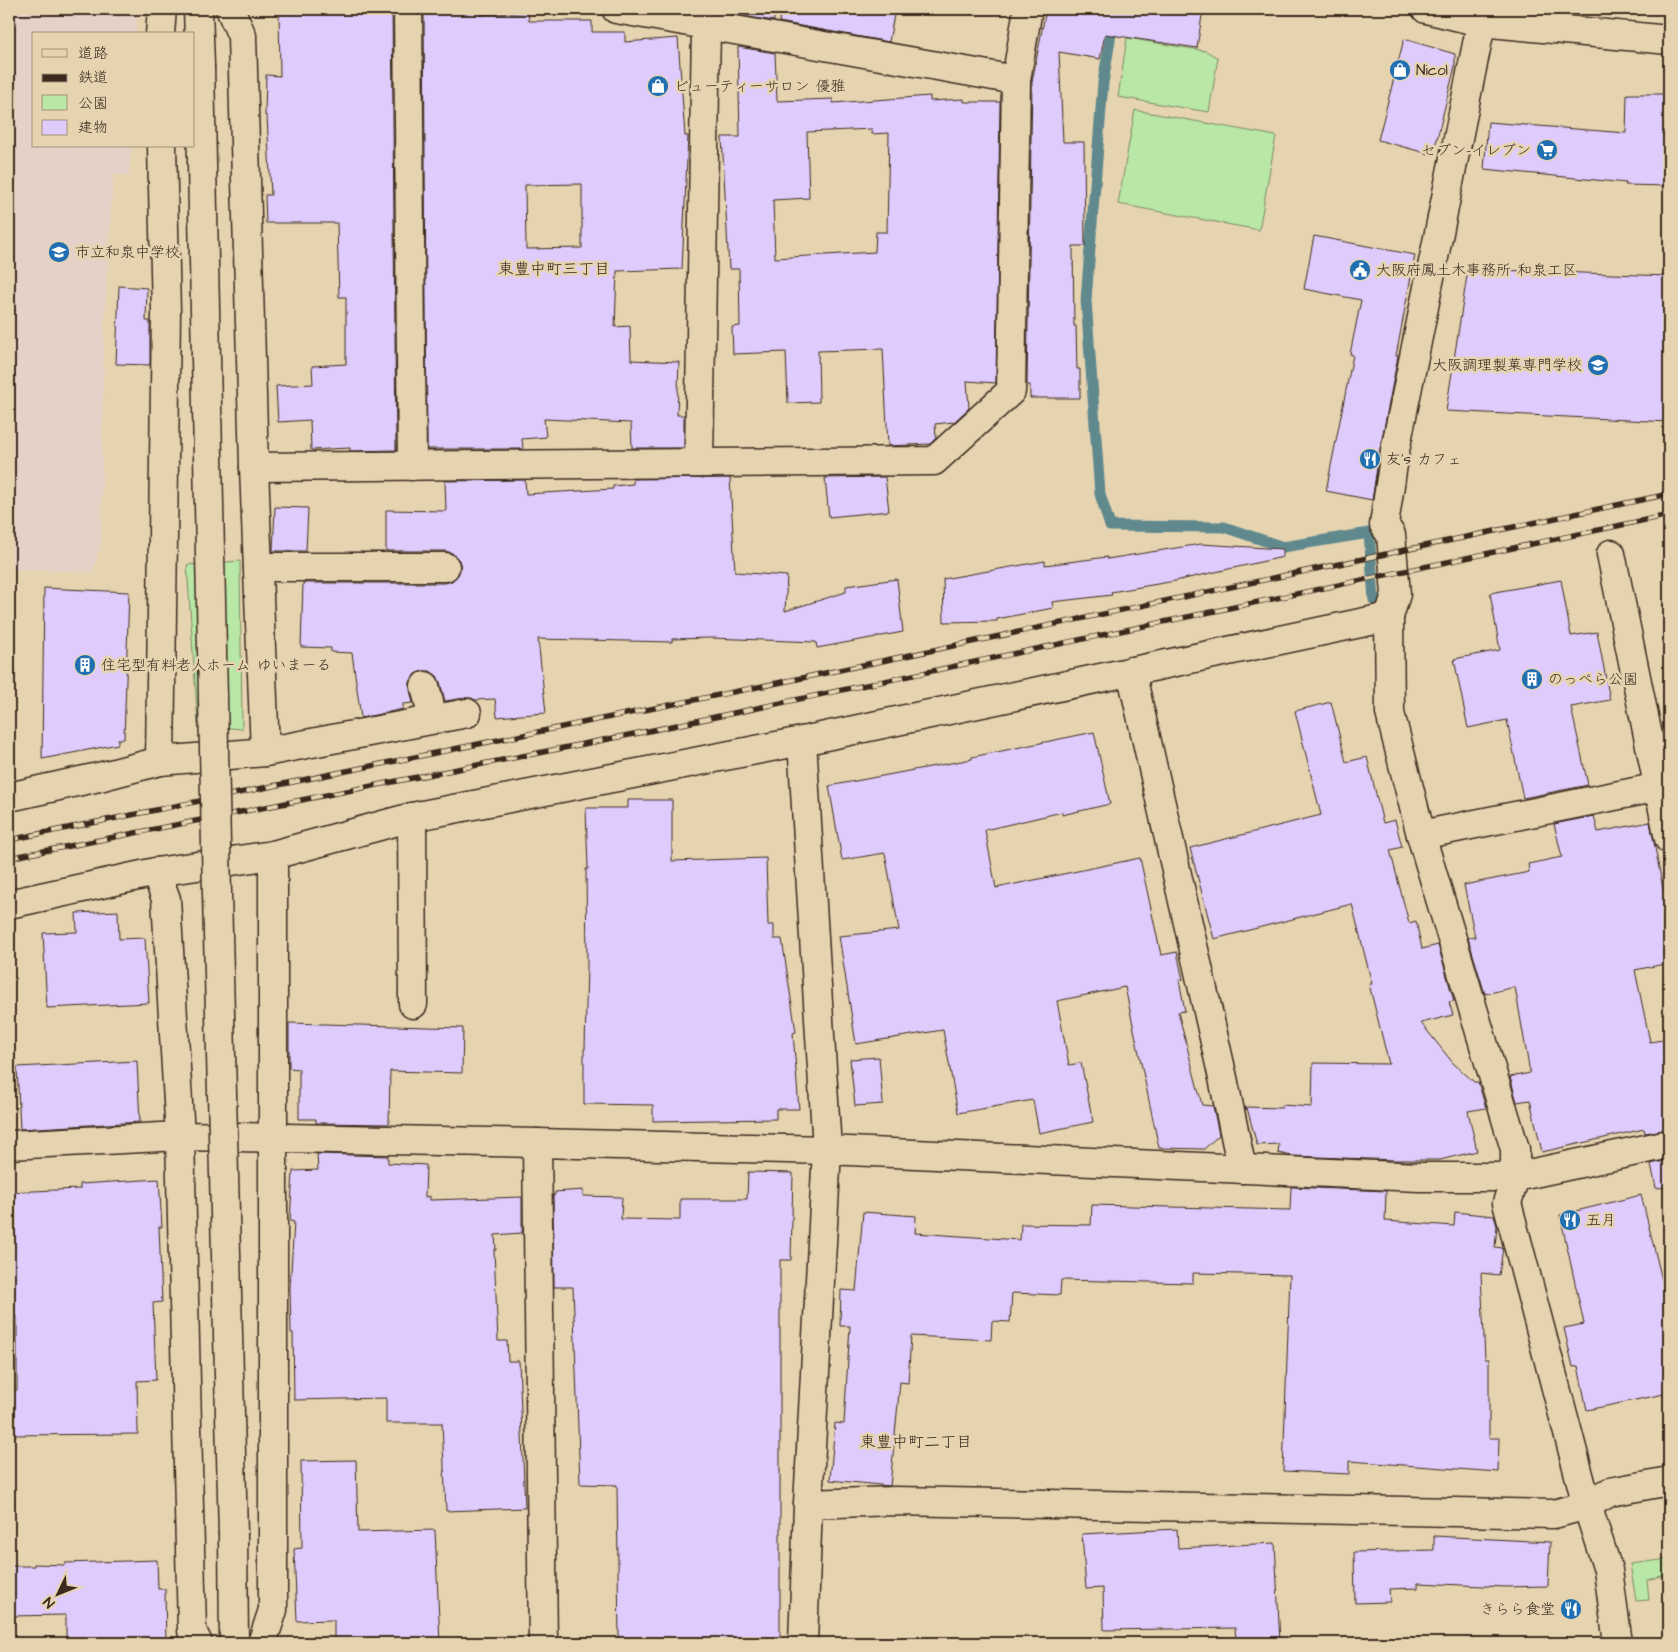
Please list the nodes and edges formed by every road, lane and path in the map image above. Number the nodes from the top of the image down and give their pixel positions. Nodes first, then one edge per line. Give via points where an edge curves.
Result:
1 (162, 9) edge
2 (198, 9) edge
3 (230, 9) edge
4 (408, 9) edge
5 (616, 9) edge
6 (1028, 9) edge
7 (1426, 9) edge
8 (1482, 15) edge
9 (707, 17) edge
10 (160, 32) edge
11 (1669, 40) edge
12 (1016, 80) junction
13 (162, 148) edge
14 (699, 463) junction
15 (412, 466) junction
16 (254, 467) junction
17 (1611, 554) dead end
18 (258, 567) junction
19 (445, 567) dead end
20 (1389, 617) junction
21 (1131, 672) junction
22 (425, 686) dead end
23 (467, 712) dead end
24 (433, 719) junction
25 (802, 741) junction
26 (266, 752) junction
27 (160, 761) junction
28 (1664, 786) edge
29 (9, 797) edge
30 (412, 817) junction
31 (1421, 835) junction
32 (1669, 839) edge
33 (273, 854) junction
34 (156, 872) junction
35 (9, 904) edge
36 (413, 1004) dead end
37 (180, 1136) junction
38 (274, 1138) junction
39 (537, 1143) junction
40 (1669, 1144) edge
41 (9, 1145) edge
42 (827, 1150) junction
43 (1242, 1169) junction
44 (1515, 1177) junction
45 (1669, 1481) edge
46 (808, 1504) junction
47 (1587, 1505) junction
48 (198, 1643) edge
49 (234, 1643) edge
50 (262, 1643) edge
51 (543, 1643) edge
52 (804, 1643) edge
53 (1618, 1643) edge

1 - 10 street
2 - 49 street, bridge
3 - 16 street via 242,36
4 - 15 street
5 - 9 street
6 - 12 street
7 - 8 street
8 - 11 street
8 - 20 street via 1395,451 1384,525 1391,535 1396,594
9 - 12 street
9 - 14 street
12 - 14 street via 1011,391 934,461
13 - 27 street via 166,312
14 - 15 street
15 - 16 street
16 - 18 street
17 - 28 street
18 - 19 street
18 - 26 street
20 - 21 street
20 - 31 street via 1390,713
21 - 25 street
21 - 43 street
22 - 24 street
23 - 24 street
24 - 26 street
25 - 30 street
25 - 42 street
26 - 27 street
27 - 29 street
28 - 31 street
28 - 32 street
30 - 33 street
30 - 36 street
31 - 44 street via 1515,1150
33 - 34 street
33 - 38 street
34 - 35 street
34 - 37 street via 166,899
37 - 38 street
37 - 41 street
37 - 48 street via 192,1631
38 - 39 street
38 - 50 street via 273,1610
39 - 42 street
39 - 51 street
40 - 44 street
42 - 43 street
42 - 46 street
43 - 44 street via 1418,1177
44 - 47 street via 1507,1203
45 - 47 street via 1610,1492
46 - 47 street via 905,1501 1554,1514
46 - 52 street
47 - 53 street via 1608,1570

